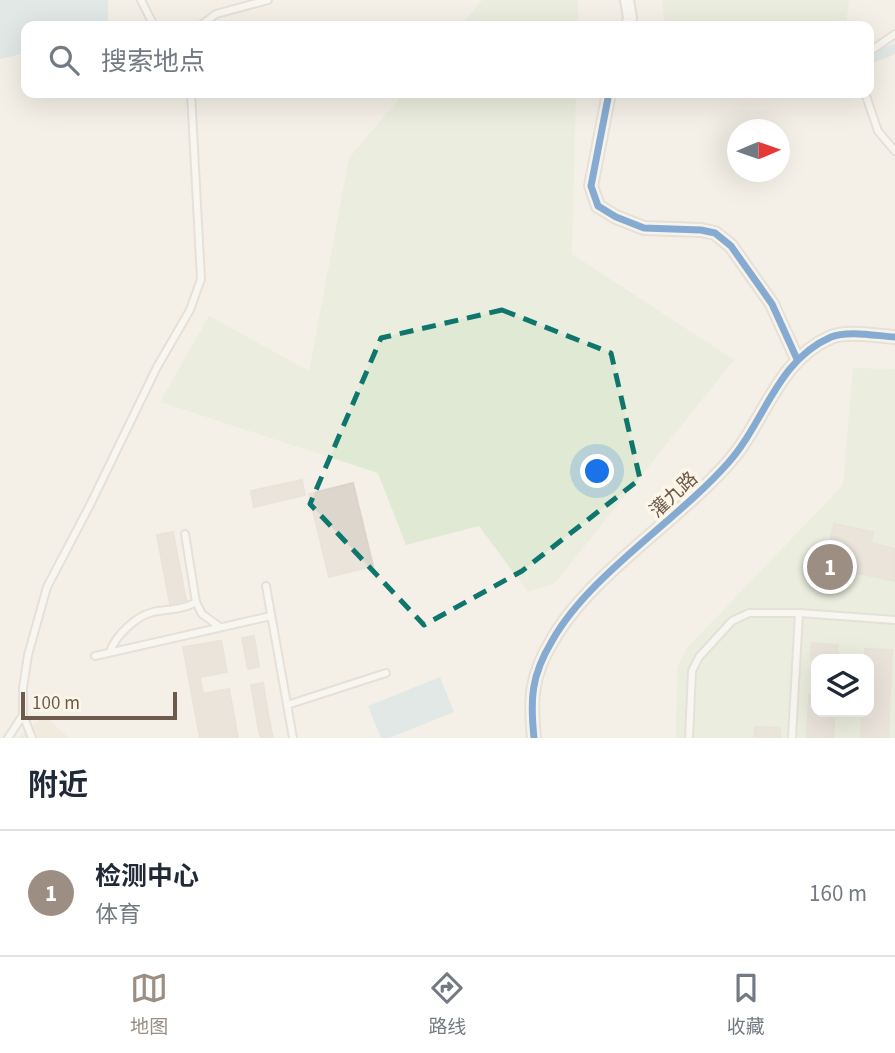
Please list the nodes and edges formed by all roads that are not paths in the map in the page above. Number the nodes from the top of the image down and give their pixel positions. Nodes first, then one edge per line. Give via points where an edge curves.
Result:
1 (141, 0) edge
2 (268, 0) edge
3 (627, 0) edge
4 (152, 21) edge
5 (207, 21) edge
6 (629, 21) edge
7 (895, 34) edge
8 (874, 49) edge
9 (191, 98) edge
10 (608, 98) edge
11 (867, 98) edge
12 (895, 151) edge
13 (895, 337) edge
14 (797, 359) junction
15 (185, 534) dead end
16 (266, 586) dead end
17 (196, 602) junction
18 (799, 613) junction
19 (271, 616) junction
20 (895, 620) edge
21 (220, 627) junction
22 (110, 652) junction
23 (94, 656) dead end
24 (386, 673) dead end
25 (288, 705) junction
26 (23, 715) junction
27 (8, 738) edge
28 (32, 738) edge
29 (293, 738) edge
30 (534, 738) edge
31 (689, 738) edge
32 (792, 738) edge

1 - 4 lane
2 - 5 lane via 216,14
3 - 6 street
7 - 8 lane
9 - 26 lane via 201,279 190,310 47,587 27,655
10 - 14 street via 591,186 598,206 644,228 715,233 731,246 772,303
11 - 12 lane via 878,131
13 - 14 street, 灌九路 via 833,336
14 - 30 street, 灌九路 via 728,464 586,597 553,638 538,666 530,701
15 - 17 lane
16 - 19 lane
17 - 21 lane via 202,614
17 - 22 lane via 149,613 114,639
18 - 20 lane
18 - 31 lane via 749,613 732,621 699,656 692,671
18 - 32 lane
19 - 21 lane
19 - 25 lane
21 - 22 lane
22 - 23 lane
24 - 25 lane
25 - 29 lane
26 - 27 lane
26 - 28 lane

